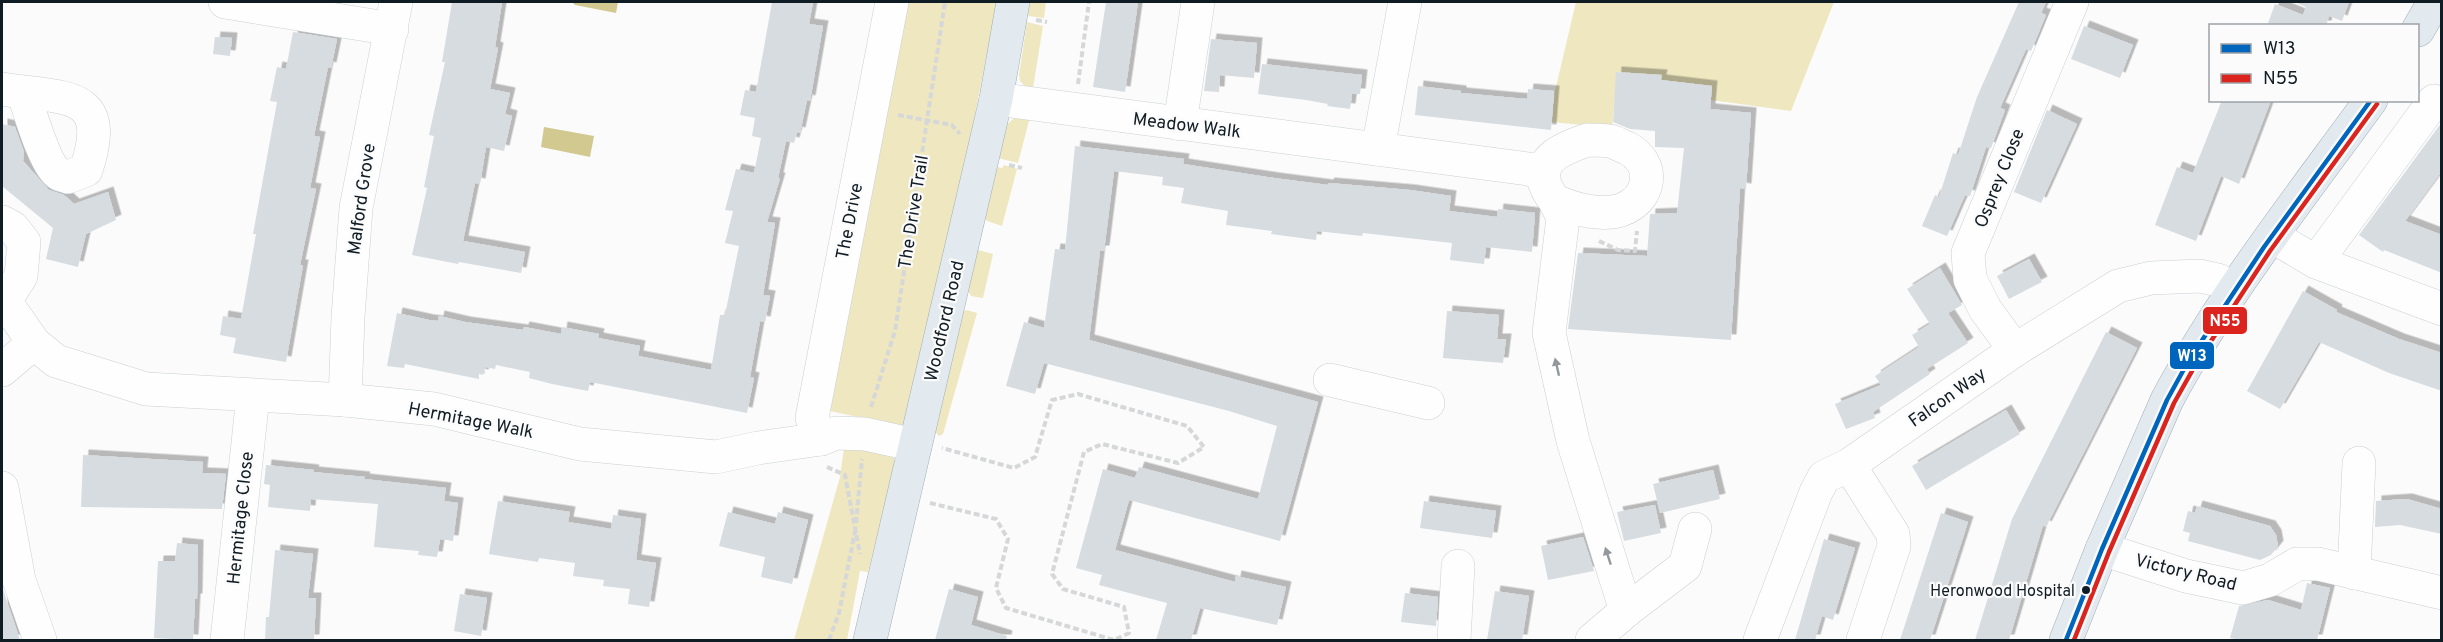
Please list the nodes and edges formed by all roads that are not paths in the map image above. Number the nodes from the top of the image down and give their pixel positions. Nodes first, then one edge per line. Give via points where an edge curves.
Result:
1 (225, 2) edge
2 (892, 2) edge
3 (1013, 2) edge
4 (1198, 2) edge
5 (1405, 2) edge
6 (2072, 2) edge
7 (2434, 2) edge
8 (394, 15) edge
9 (2419, 28) edge
10 (996, 99) junction
11 (2434, 101) dead end
12 (2370, 102) edge
13 (1180, 124) junction
14 (1377, 149) junction
15 (2, 222) edge
16 (2272, 236) junction
17 (2316, 262) junction
18 (2234, 289) junction
19 (3, 299) edge
20 (2442, 309) edge
21 (34, 343) junction
22 (2015, 350) junction
23 (2, 370) edge
24 (1330, 380) dead end
25 (253, 396) junction
26 (345, 400) junction
27 (1428, 403) dead end
28 (928, 446) junction
29 (822, 452) junction
30 (2359, 463) dead end
31 (1849, 465) junction
32 (2, 488) edge
33 (1695, 529) dead end
34 (2102, 549) junction
35 (1458, 566) dead end
36 (2355, 573) junction
37 (2442, 594) edge
38 (1626, 611) junction
39 (40, 640) edge
40 (227, 640) edge
41 (870, 640) edge
42 (1454, 640) edge
43 (1592, 640) edge
44 (1760, 640) edge
45 (1863, 640) edge
46 (2066, 640) edge

1 - 8 street
2 - 29 street, The Drive via 812,418
3 - 10 main road, Woodford Road
4 - 13 street
5 - 14 street
6 - 22 street, Osprey Close via 1968,254 1970,279 1985,309
7 - 9 main road
8 - 26 street, Malford Grove via 356,208
10 - 13 street, Meadow Walk
10 - 28 main road, Woodford Road
11 - 17 street
12 - 16 main road
13 - 14 street, Meadow Walk
38 -> 14 street, Meadow Walk via 1574,441 1549,333 1547,191
15 - 19 street, Hermitage Walk via 24,242 21,276
16 - 17 street
16 - 18 main road
17 - 20 street
18 - 22 street, Falcon Way via 2199,276 2151,278 2118,286
18 - 34 main road via 2167,400
19 - 21 street, Hermitage Walk
21 - 23 street
21 - 25 street, Hermitage Walk via 56,361 146,389
22 - 31 street, Falcon Way
24 - 27 street
25 - 26 street, Hermitage Walk
25 - 40 street, Hermitage Close
26 - 29 street, Hermitage Walk via 434,409 580,444 644,451 716,457 758,448
28 - 29 street, Hermitage Walk via 866,434 836,434
28 - 41 main road, Woodford Road
30 - 36 street
31 - 44 street, Falcon Way via 1824,477 1816,492
31 - 45 street via 1893,534 1894,546
32 - 39 street via 19,580
33 - 38 street via 1685,566
34 - 36 street, Victory Road via 2186,576 2243,588 2270,580 2296,564 2318,564
34 - 46 main road
35 - 42 street
36 - 37 street, Victory Road
38 - 43 street

